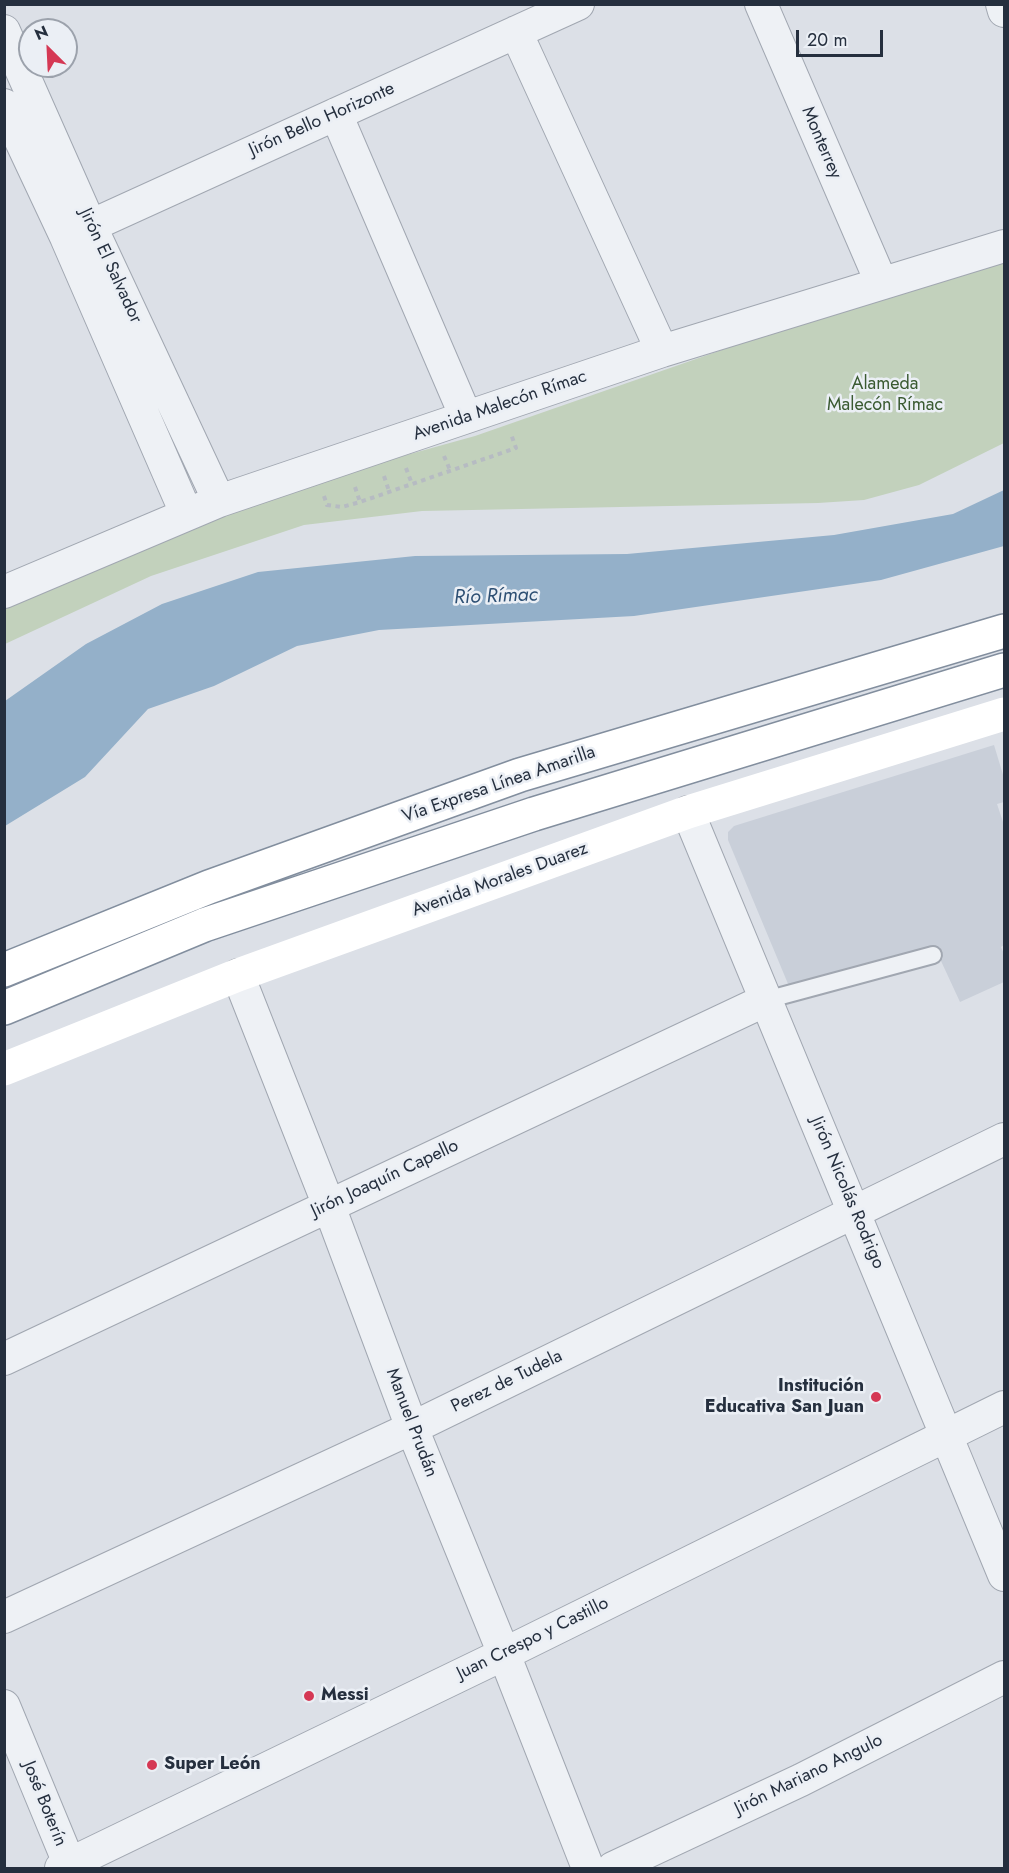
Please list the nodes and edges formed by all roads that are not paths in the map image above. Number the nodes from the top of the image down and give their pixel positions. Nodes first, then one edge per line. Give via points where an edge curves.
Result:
1 (578, 4) edge
2 (761, 4) edge
3 (1002, 4) edge
4 (1005, 11) edge
5 (4, 31) edge
6 (516, 32) junction
7 (4, 105) edge
8 (336, 114) junction
9 (15, 154) edge
10 (78, 231) junction
11 (1005, 246) edge
12 (881, 282) junction
13 (662, 351) junction
14 (466, 417) junction
15 (219, 501) junction
16 (186, 513) junction
17 (4, 592) edge
18 (1005, 631) edge
19 (1005, 670) edge
20 (1005, 714) edge
21 (688, 812) junction
22 (933, 955) dead end
23 (4, 970) edge
24 (238, 975) junction
25 (766, 1000) junction
26 (4, 1008) edge
27 (4, 1069) edge
28 (1005, 1139) edge
29 (329, 1206) junction
30 (855, 1212) junction
31 (4, 1359) edge
32 (1005, 1407) edge
33 (412, 1428) junction
34 (946, 1435) junction
35 (1005, 1575) edge
36 (4, 1617) edge
37 (504, 1654) junction
38 (1005, 1677) edge
39 (4, 1706) edge
40 (67, 1867) edge
41 (588, 1869) edge
42 (612, 1869) edge

1 - 6 street, Jirón Bello Horizonte
2 - 12 street, Monterrey
3 - 4 street
5 - 10 street, Jirón El Salvador
6 - 8 street, Jirón Bello Horizonte
6 - 13 street
7 - 9 street, Jirón El Salvador
8 - 10 street, Jirón Bello Horizonte
8 - 14 street
9 - 10 street, Jirón El Salvador
10 - 15 street, Jirón El Salvador
10 - 16 street, Jirón El Salvador
11 - 12 street, Avenida Malecón Rímac
12 - 13 street, Avenida Malecón Rímac
13 - 14 street, Avenida Malecón Rímac
14 - 15 street, Avenida Malecón Rímac
15 - 16 street, Avenida Malecón Rímac
16 - 17 street, Avenida Malecón Rímac
18 - 23 main road, Vía Expresa Línea Amarilla via 520,775 209,887
19 - 26 main road via 534,814 204,925
20 - 21 main road, Avenida Morales Duarez
21 - 24 main road, Avenida Morales Duarez
21 - 25 street, Jirón Nicolás Rodrigo
22 - 25 lane
24 - 27 main road, Avenida Morales Duarez
24 - 29 street, Manuel Prudán
25 - 29 street, Jirón Joaquín Capello
25 - 30 street, Jirón Nicolás Rodrigo
28 - 30 street, Perez de Tudela
29 - 31 street, Jirón Joaquín Capello
29 - 33 street, Manuel Prudán
30 - 33 street, Perez de Tudela
30 - 34 street, Jirón Nicolás Rodrigo
32 - 34 street, Juan Crespo y Castillo
33 - 36 street, Perez de Tudela
33 - 37 street, Manuel Prudán
34 - 35 street, Jirón Nicolás Rodrigo
34 - 37 street, Juan Crespo y Castillo
37 - 40 street, Juan Crespo y Castillo
37 - 41 street, Manuel Prudán
38 - 42 street, Jirón Mariano Angulo
39 - 40 street, José Boterín

